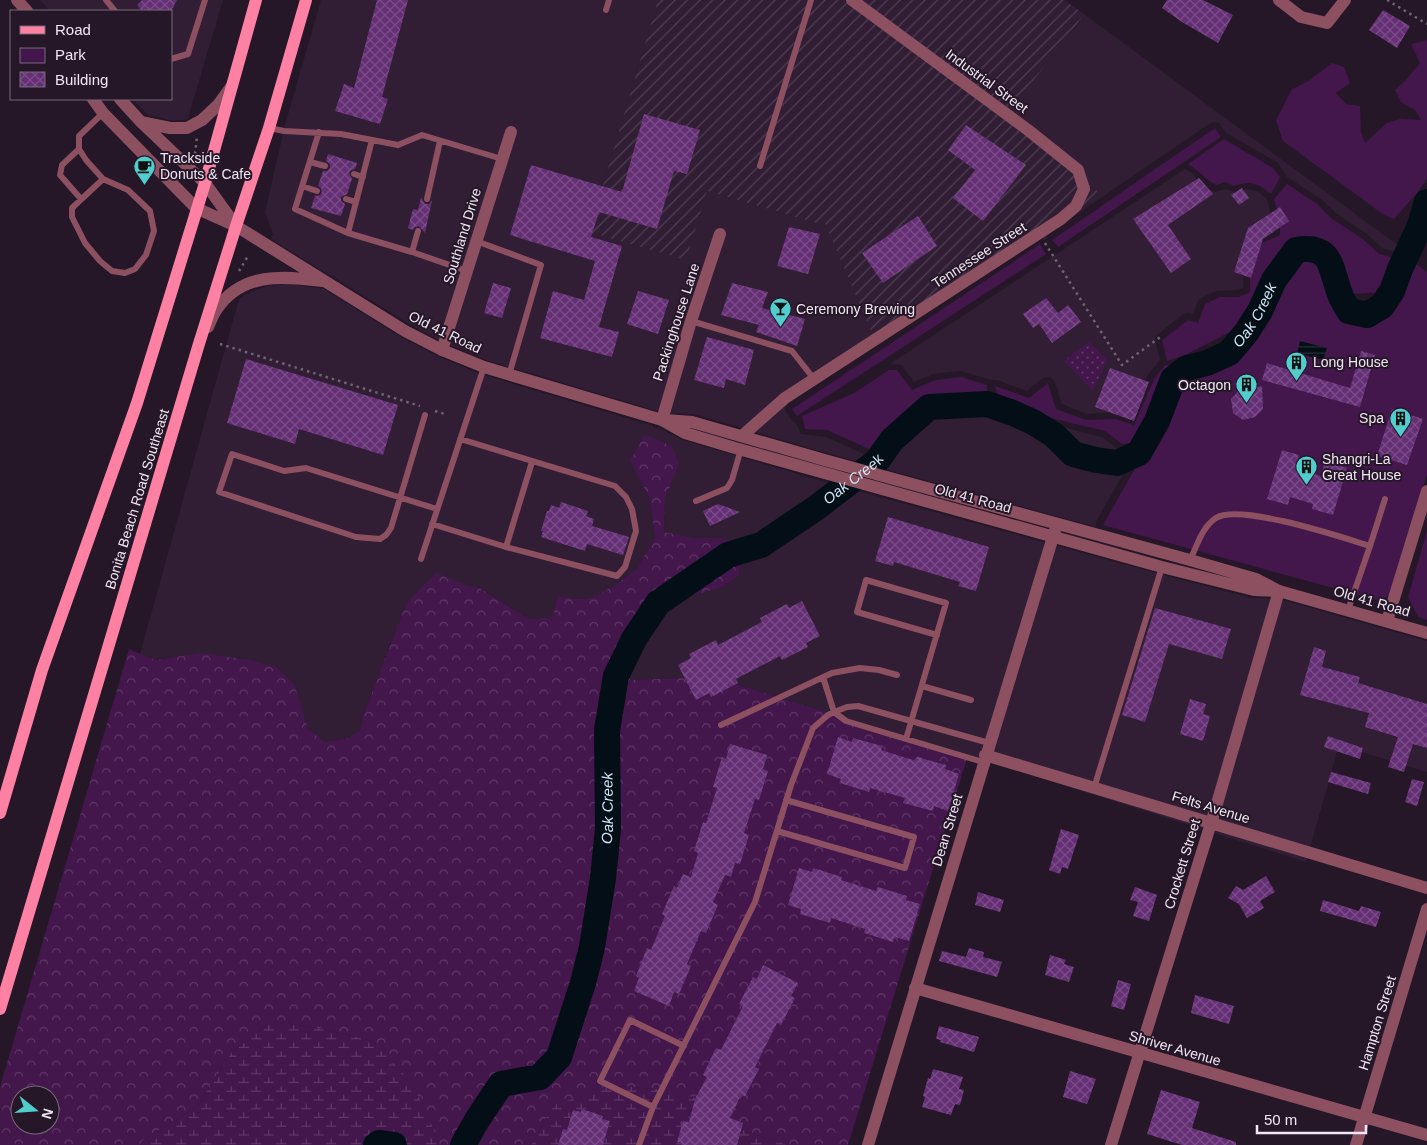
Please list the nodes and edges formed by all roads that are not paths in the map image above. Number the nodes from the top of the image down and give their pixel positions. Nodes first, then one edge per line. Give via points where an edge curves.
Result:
1 (17, 0) edge
2 (106, 0) edge
3 (205, 0) edge
4 (256, 0) edge
5 (306, 0) edge
6 (609, 0) edge
7 (811, 0) edge
8 (852, 0) edge
9 (1279, 0) edge
10 (1345, 0) edge
11 (26, 10) edge
12 (114, 10) edge
13 (606, 10) dead end
14 (172, 59) edge
15 (231, 87) junction
16 (94, 100) edge
17 (121, 100) edge
18 (103, 113) junction
19 (141, 122) junction
20 (269, 128) junction
21 (319, 132) junction
22 (511, 132) dead end
23 (372, 140) junction
24 (440, 141) junction
25 (79, 149) junction
26 (502, 159) junction
27 (310, 162) junction
28 (325, 166) dead end
29 (760, 166) dead end
30 (354, 174) dead end
31 (363, 177) junction
32 (103, 179) junction
33 (204, 183) junction
34 (302, 186) junction
35 (317, 191) dead end
36 (1080, 198) joint
37 (82, 199) junction
38 (346, 199) dead end
39 (427, 199) dead end
40 (356, 202) junction
41 (196, 208) junction
42 (236, 226) junction
43 (418, 231) dead end
44 (348, 234) junction
45 (720, 234) dead end
46 (476, 241) junction
47 (412, 252) junction
48 (467, 271) junction
49 (326, 282) junction
50 (691, 321) junction
51 (198, 347) junction
52 (442, 350) junction
53 (484, 367) junction
54 (509, 375) junction
55 (814, 380) junction
56 (425, 415) dead end
57 (662, 420) junction
58 (742, 436) junction
59 (460, 439) junction
60 (741, 449) junction
61 (532, 462) junction
62 (825, 467) junction
63 (1427, 492) edge
64 (400, 497) junction
65 (1385, 499) dead end
66 (696, 501) dead end
67 (437, 509) junction
68 (432, 524) junction
69 (1055, 530) junction
70 (1370, 546) junction
71 (506, 547) junction
72 (421, 559) dead end
73 (1190, 560) junction
74 (1162, 567) junction
75 (1279, 591) junction
76 (1348, 610) junction
77 (1387, 621) junction
78 (1427, 633) edge
79 (937, 635) junction
80 (896, 675) dead end
81 (823, 676) junction
82 (922, 686) junction
83 (971, 700) dead end
84 (834, 712) junction
85 (912, 721) junction
86 (721, 725) dead end
87 (906, 739) junction
88 (986, 754) junction
89 (1094, 788) junction
90 (786, 800) junction
91 (0, 813) edge
92 (1211, 823) junction
93 (777, 831) junction
94 (1427, 888) edge
95 (1427, 910) edge
96 (915, 988) junction
97 (0, 1009) edge
98 (684, 1046) junction
99 (1139, 1053) junction
100 (653, 1107) junction
101 (1365, 1117) junction
102 (1427, 1135) edge
103 (638, 1145) edge
104 (868, 1145) edge
105 (1111, 1145) edge
106 (1356, 1145) edge

1 - 11 street
2 - 12 lane
3 - 14 lane via 188,54
4 - 15 main road, Bonita Beach Road Southeast
5 - 20 main road, Bonita Beach Road Southeast
6 - 13 lane
7 - 29 lane
8 - 36 street, Industrial Street via 1078,170 1084,189
9 - 10 street via 1301,16 1327,23
15 - 19 street via 202,120 187,128
15 - 33 main road, Bonita Beach Road Southeast
16 - 18 street, Old 41 Road
17 - 19 street, Old 41 Road
18 - 25 lane via 79,136
18 - 41 street, Old 41 Road
19 - 33 street, Old 41 Road
20 - 21 lane via 284,132
20 - 42 main road, Bonita Beach Road Southeast
21 - 23 lane
21 - 27 lane
22 - 26 street, Southland Drive
23 - 24 lane via 398,145 422,135
23 - 31 lane
24 - 26 lane
24 - 39 lane
25 - 32 lane
25 - 37 lane via 62,165 60,175
26 - 46 street, Southland Drive
27 - 28 lane
27 - 34 lane
30 - 31 lane
31 - 40 lane
32 - 37 lane
32 - 37 lane via 128,190 150,211 154,231 151,242 146,255 134,269 125,273 112,271 92,253 71,212
33 - 41 main road, Bonita Beach Road Southeast
33 - 42 street, Old 41 Road
34 - 35 lane
34 - 44 lane via 296,209
36 - 55 street, Tennessee Street via 1076,206 1039,233
38 - 40 lane
40 - 44 lane
41 - 42 street, Old 41 Road
41 - 91 main road, Bonita Beach Road Southeast via 137,403 42,670
42 - 49 street, Old 41 Road
42 - 51 main road, Bonita Beach Road Southeast
43 - 47 lane
44 - 47 lane
45 - 50 street, Packinghouse Lane
46 - 48 street, Southland Drive
46 - 54 lane via 541,265
47 - 48 lane
48 - 52 street, Southland Drive
49 - 51 street via 288,276 265,278 242,286 217,309
49 - 52 street, Old 41 Road
50 - 55 lane via 792,351
50 - 57 street, Packinghouse Lane
51 - 97 main road, Bonita Beach Road Southeast
52 - 53 street, Old 41 Road
53 - 54 street, Old 41 Road
53 - 59 lane
54 - 57 street, Old 41 Road
55 - 58 street, Tennessee Street via 785,398
56 - 64 lane
57 - 58 street, Old 41 Road via 692,422
57 - 60 street, Old 41 Road via 685,433
58 - 62 street, Old 41 Road
59 - 61 lane
59 - 67 lane
60 - 62 street, Old 41 Road
60 - 66 lane via 727,488
61 - 71 lane
61 - 71 lane via 615,486 626,497 636,531 625,567 618,576
62 - 69 street, Old 41 Road
63 - 77 street
64 - 64 lane via 386,536 371,539 356,537 220,492 232,454 284,471 306,468
64 - 67 lane
65 - 70 lane
67 - 68 lane
68 - 71 lane
68 - 72 lane
69 - 73 street, Old 41 Road
69 - 74 street, Old 41 Road
69 - 88 street, Dean Street
70 - 73 lane via 1268,519 1230,513 1217,517 1206,526
70 - 76 lane
73 - 75 street, Old 41 Road via 1256,579
74 - 75 street, Old 41 Road via 1254,590
74 - 89 lane
75 - 76 street, Old 41 Road
75 - 92 street, Crockett Street
76 - 77 street, Old 41 Road
77 - 78 street, Old 41 Road
79 - 79 lane via 857,612 866,580 946,603
79 - 82 lane
80 - 81 lane via 860,668
81 - 84 lane
81 - 86 lane
82 - 83 lane
82 - 85 lane
84 - 85 lane via 858,706
84 - 87 lane via 846,721
84 - 90 lane via 813,728
85 - 87 lane
85 - 88 lane
87 - 88 lane
88 - 89 street, Felts Avenue
88 - 96 street, Dean Street
89 - 92 street, Felts Avenue
90 - 93 lane
90 - 93 lane via 914,837 905,868
92 - 94 street, Felts Avenue
92 - 99 street, Crockett Street
93 - 98 lane via 755,902
95 - 101 street, Hampton Street
96 - 99 street, Shriver Avenue
96 - 104 street, Dean Street
98 - 100 lane
98 - 100 lane via 630,1020 600,1081
99 - 101 street, Shriver Avenue
99 - 105 street, Crockett Street
100 - 103 lane
101 - 102 street, Shriver Avenue
101 - 106 street, Hampton Street

